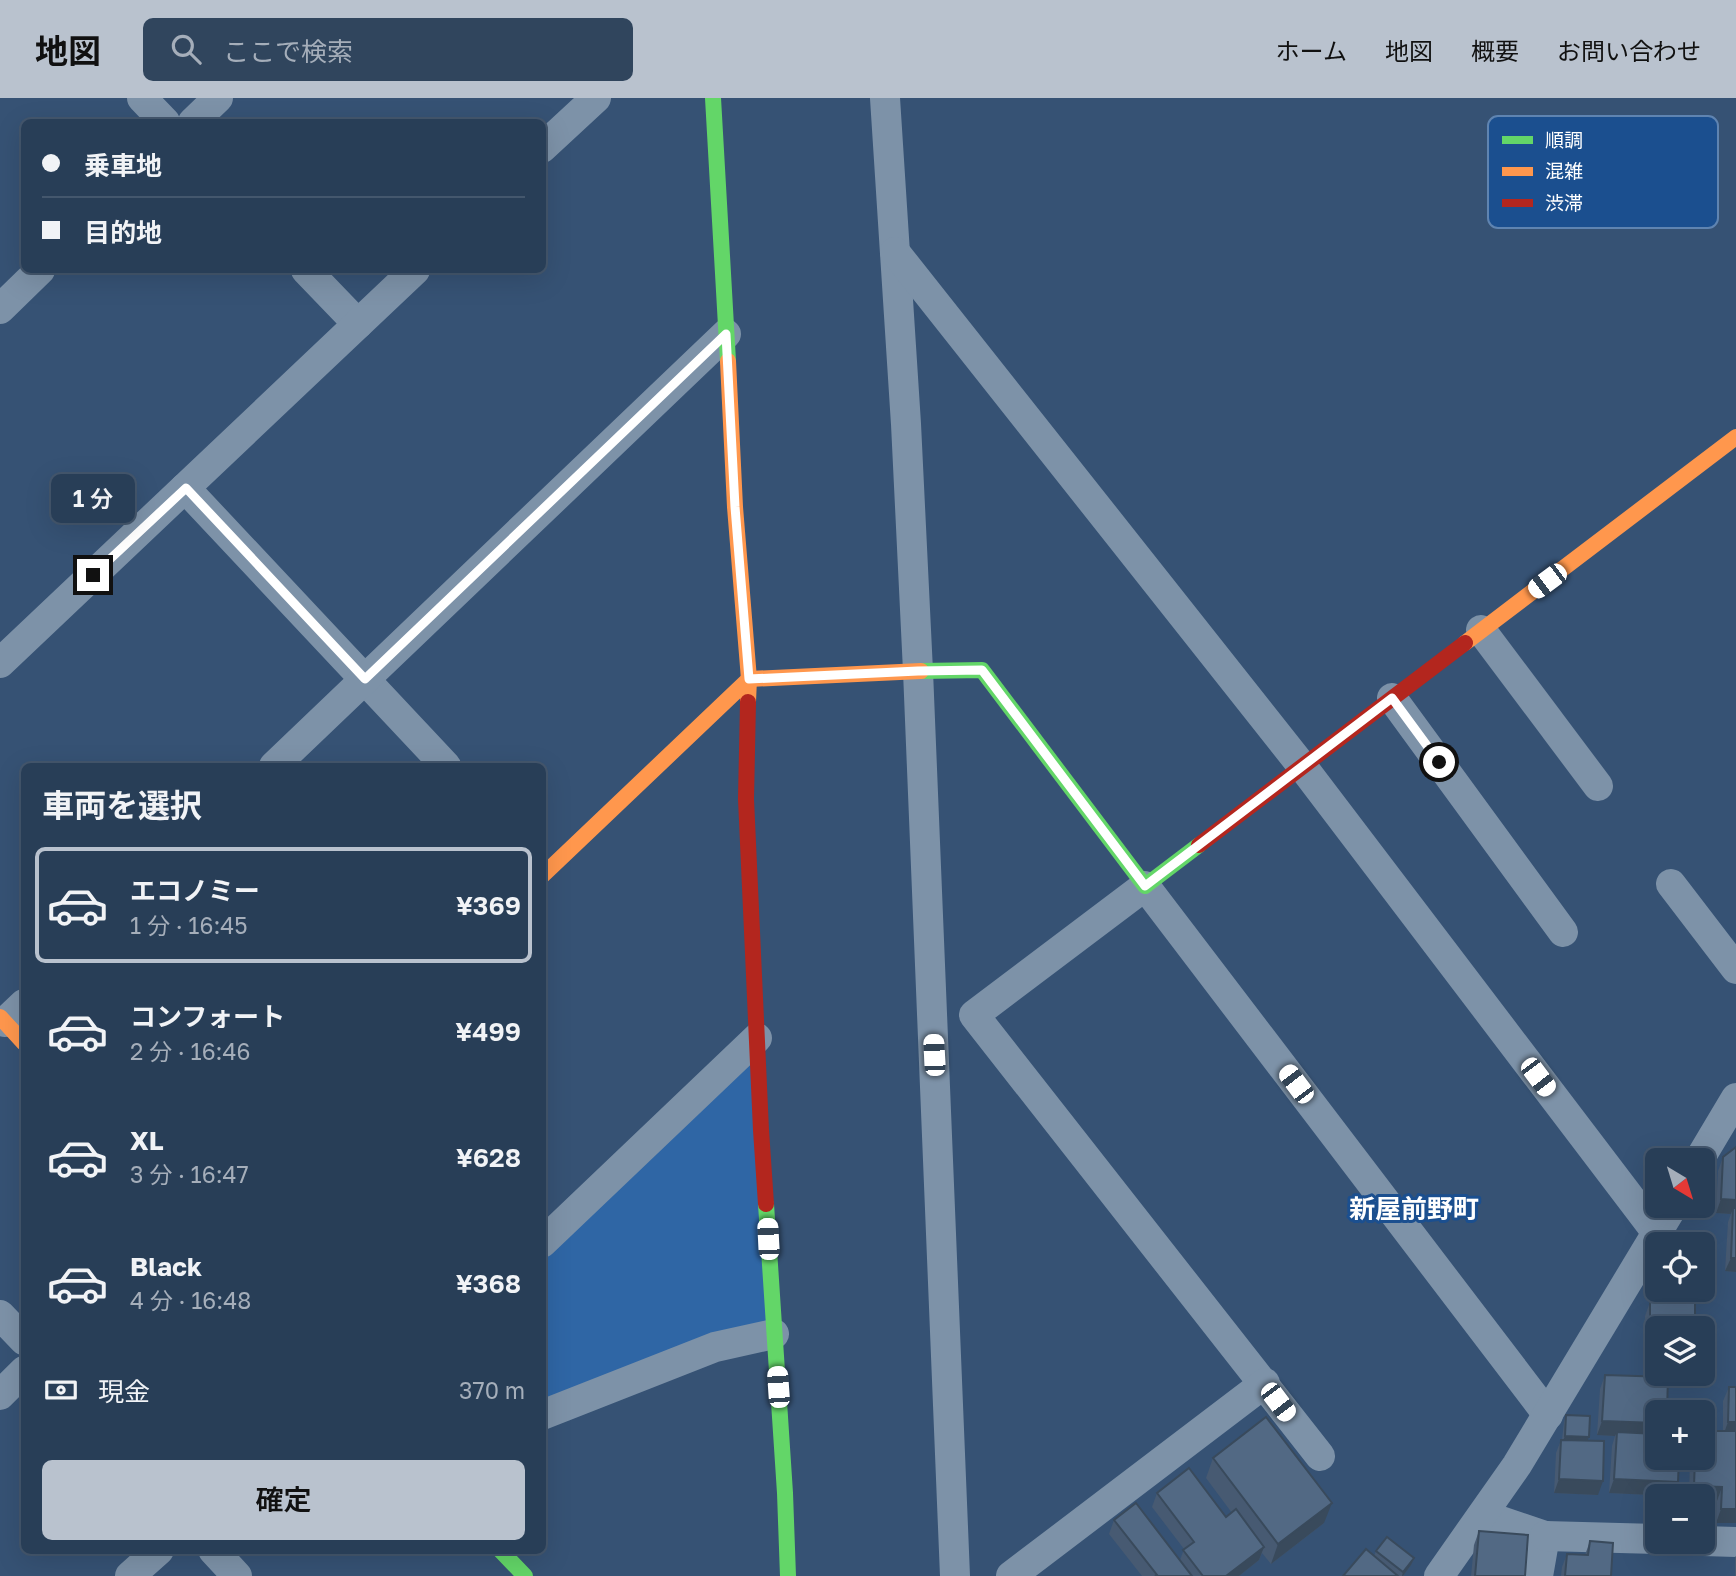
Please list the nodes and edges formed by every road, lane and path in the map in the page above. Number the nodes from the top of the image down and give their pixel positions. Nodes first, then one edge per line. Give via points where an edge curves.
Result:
1 (142, 98) edge
2 (218, 98) edge
3 (596, 98) edge
4 (713, 98) edge
5 (884, 98) edge
6 (162, 119) edge
7 (195, 119) edge
8 (546, 144) edge
9 (894, 252) junction
10 (37, 273) edge
11 (309, 273) edge
12 (412, 273) edge
13 (0, 309) edge
14 (358, 324) junction
15 (726, 334) junction
16 (1731, 452) edge
17 (186, 488) junction
18 (1482, 630) junction
19 (0, 663) edge
20 (918, 671) junction
21 (365, 679) junction
22 (749, 679) junction
23 (1392, 698) junction
24 (277, 763) edge
25 (443, 763) edge
26 (1302, 766) junction
27 (1598, 786) dead end
28 (546, 870) edge
29 (1671, 884) dead end
30 (1145, 886) junction
31 (1563, 932) dead end
32 (1736, 969) edge
33 (757, 1038) junction
34 (1736, 1098) edge
35 (1706, 1148) edge
36 (1656, 1232) edge
37 (546, 1239) edge
38 (1645, 1253) edge
39 (0, 1315) edge
40 (774, 1334) junction
41 (21, 1336) edge
42 (21, 1374) edge
43 (1265, 1384) junction
44 (0, 1395) edge
45 (546, 1413) edge
46 (1548, 1415) junction
47 (1320, 1456) dead end
48 (1483, 1515) junction
49 (1545, 1536) junction
50 (1645, 1539) edge
51 (1715, 1541) edge
52 (1736, 1542) edge
53 (155, 1554) edge
54 (217, 1554) edge
55 (504, 1554) edge
56 (130, 1576) edge
57 (237, 1576) edge
58 (525, 1576) edge
59 (788, 1576) edge
60 (955, 1576) edge
61 (1010, 1576) edge
62 (1439, 1576) edge
63 (1538, 1576) edge

1 - 6 street
2 - 7 street
3 - 8 street
4 - 15 street
5 - 9 street
9 - 20 street
9 - 26 street
10 - 13 street
11 - 14 street
12 - 14 street
14 - 17 street
15 - 21 street
15 - 22 street
16 - 18 street
17 - 19 street
17 - 21 street
18 - 23 street
18 - 27 street
20 - 22 street
20 - 30 street via 982,670
20 - 60 street
21 - 24 street
21 - 25 street
22 - 28 street
22 - 33 street via 746,799
23 - 26 street
23 - 31 street
26 - 30 street
26 - 36 street
29 - 32 street
30 - 43 street via 974,1015
30 - 46 street
33 - 37 street
33 - 40 street
34 - 35 street
38 - 46 street
39 - 41 street
40 - 45 street via 715,1347
40 - 59 street
42 - 44 street
43 - 47 street
43 - 61 street
46 - 48 street
48 - 49 street
48 - 62 street
49 - 50 street
49 - 63 street
51 - 52 street
53 - 56 street
54 - 57 street
55 - 58 street

